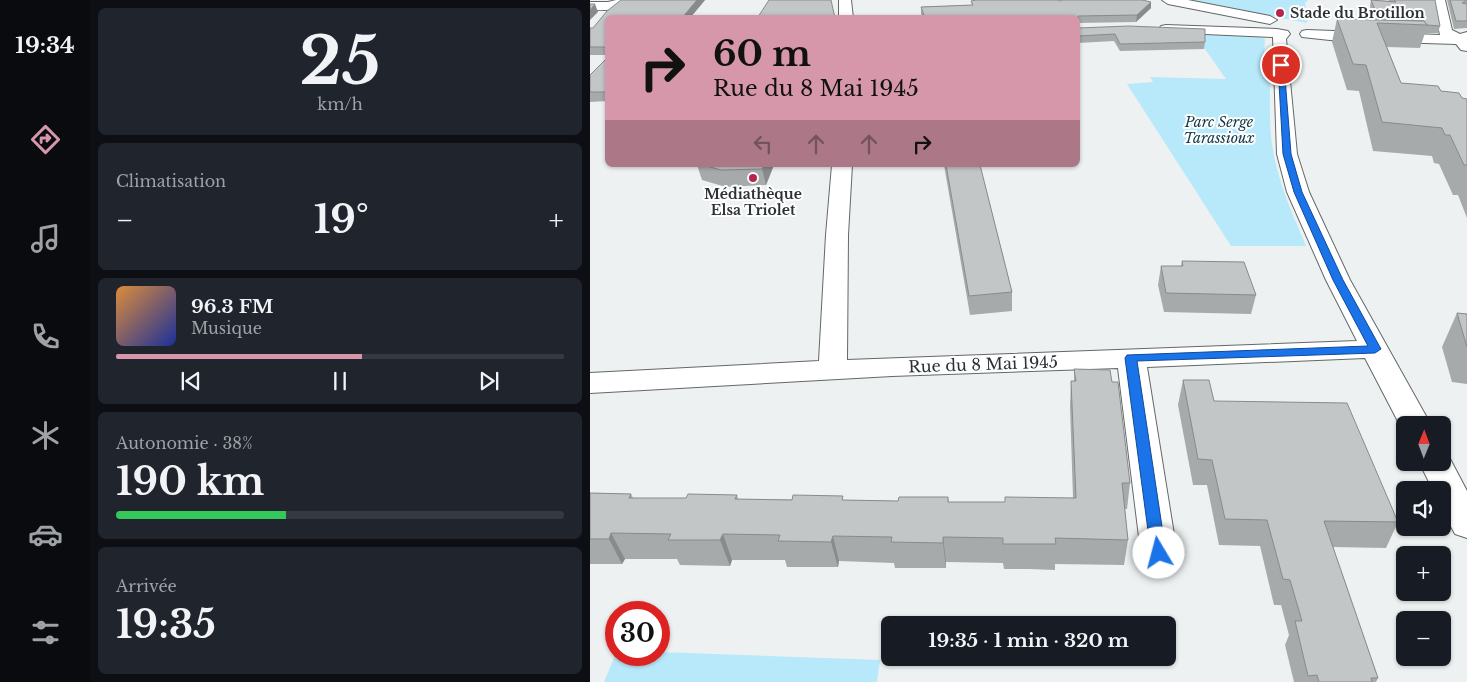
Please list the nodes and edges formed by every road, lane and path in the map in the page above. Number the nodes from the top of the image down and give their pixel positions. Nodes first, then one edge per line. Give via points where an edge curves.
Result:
1 (845, 0) edge
2 (1168, 0) edge
3 (1439, 0) edge
4 (618, 3) edge
5 (590, 6) edge
6 (605, 15) edge
7 (605, 15) edge
8 (846, 15) edge
9 (598, 22) edge
10 (1284, 27) junction
11 (1154, 28) edge
12 (1465, 42) edge
13 (842, 167) edge
14 (1375, 349) junction
15 (1131, 358) junction
16 (833, 371) junction
17 (590, 383) edge
18 (1410, 416) edge
19 (1440, 471) edge
20 (1467, 524) edge
21 (1159, 553) dead end

1 - 8 street
2 - 10 street via 1265,19
3 - 12 street via 1445,32
4 - 5 street
4 - 6 street
7 - 9 street
10 - 11 street
10 - 12 street via 1330,36
10 - 14 street via 1279,39 1287,154 1298,192 1338,280
13 - 16 street
14 - 15 street, Rue du 8 Mai 1945
14 - 18 street
15 - 16 street, Rue du 8 Mai 1945
15 - 21 street
16 - 17 street, Rue du 8 Mai 1945
19 - 20 street

